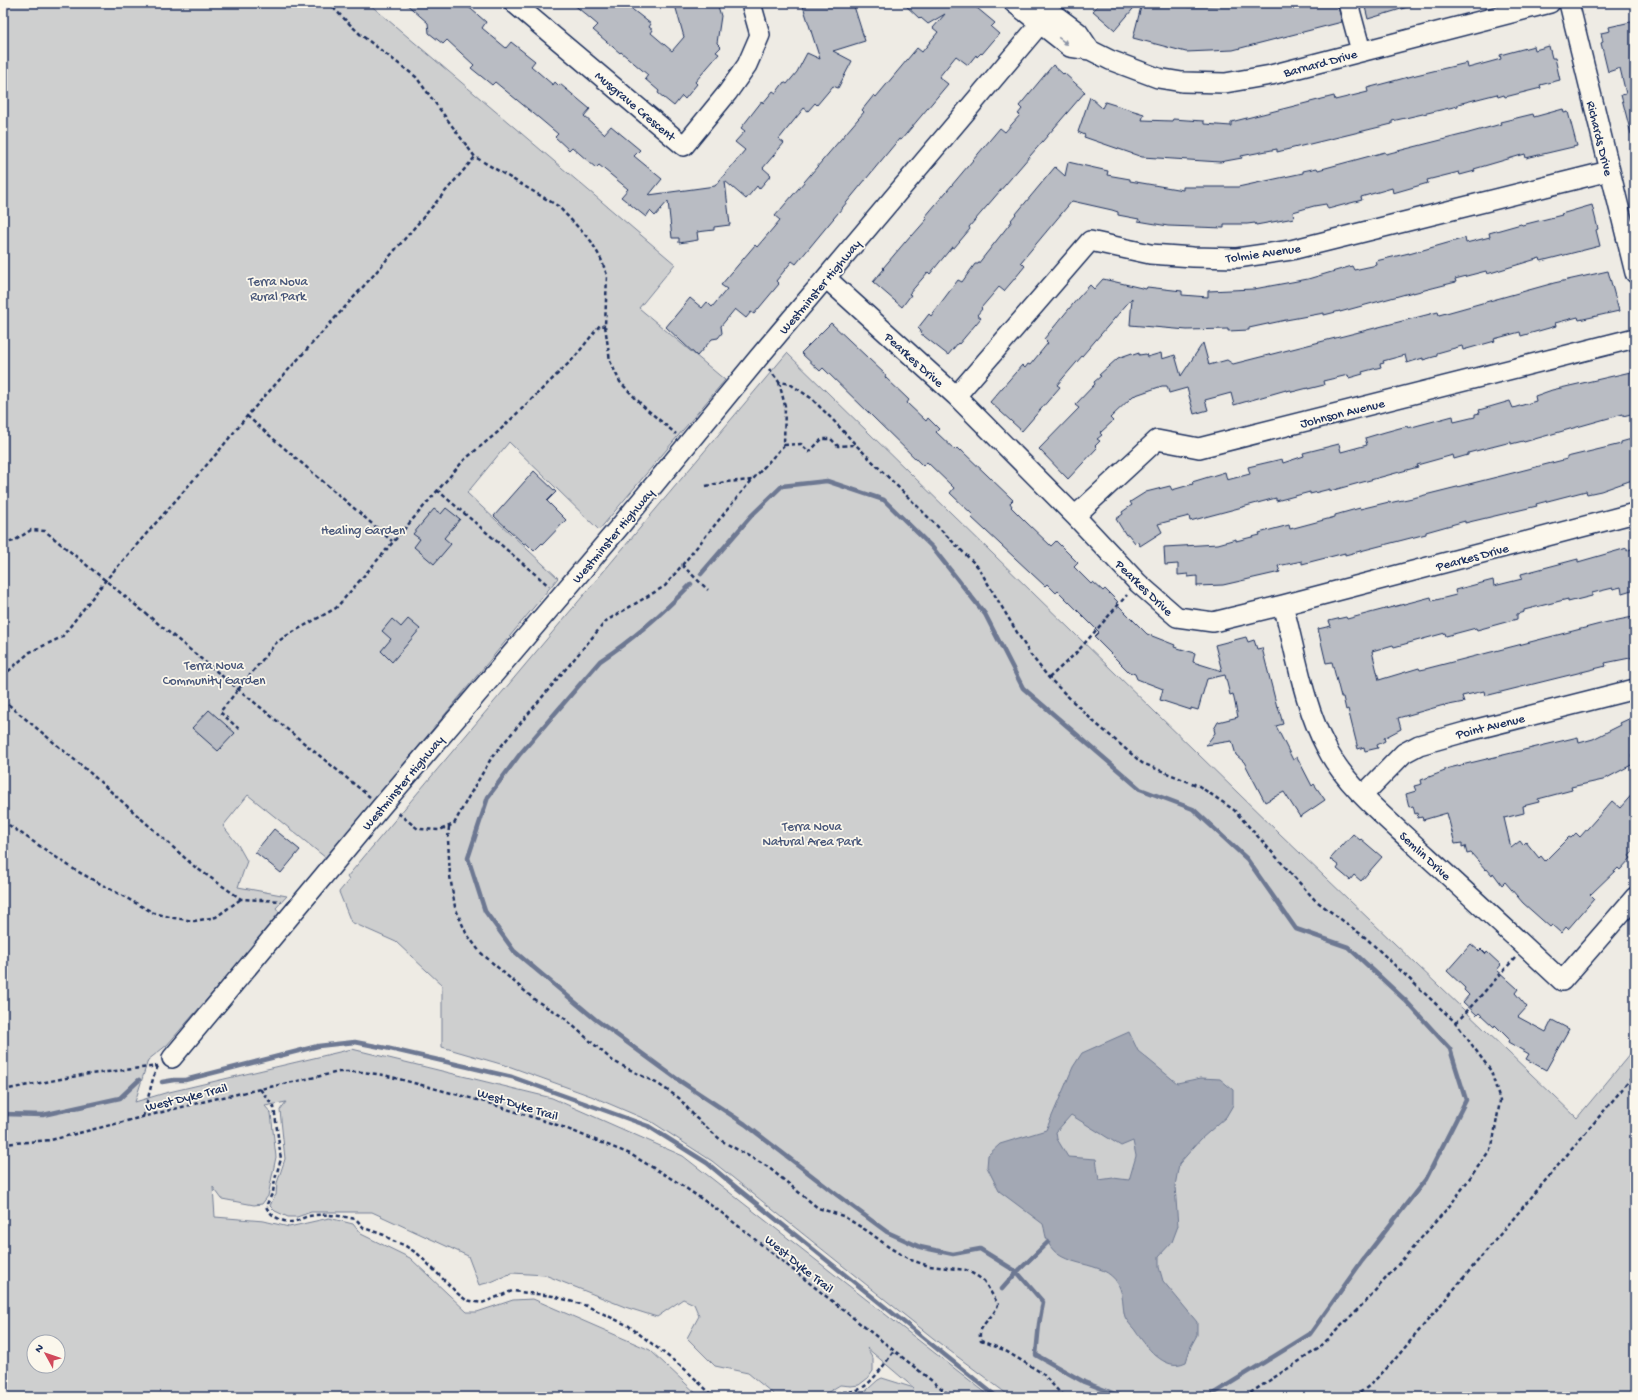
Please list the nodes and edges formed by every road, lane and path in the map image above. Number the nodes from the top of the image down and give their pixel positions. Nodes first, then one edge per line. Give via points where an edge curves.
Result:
1 (328, 3) edge
2 (514, 3) edge
3 (751, 3) edge
4 (1014, 3) edge
5 (1348, 3) edge
6 (1550, 3) edge
7 (1568, 3) edge
8 (1043, 13) edge
9 (1361, 51) junction
10 (475, 157) junction
11 (1609, 171) junction
12 (1635, 273) edge
13 (826, 278) junction
14 (605, 326) junction
15 (1635, 338) edge
16 (765, 365) dead end
17 (779, 382) junction
18 (956, 396) junction
19 (247, 416) junction
20 (688, 445) junction
21 (784, 445) junction
22 (856, 445) junction
23 (753, 480) junction
24 (706, 486) dead end
25 (437, 490) junction
26 (1635, 512) edge
27 (1075, 516) junction
28 (392, 541) junction
29 (3, 544) edge
30 (682, 565) junction
31 (105, 581) junction
32 (1138, 583) junction
33 (708, 590) dead end
34 (561, 595) junction
35 (1284, 605) junction
36 (3, 676) edge
37 (1049, 678) junction
38 (238, 689) junction
39 (1635, 689) edge
40 (3, 700) edge
41 (239, 729) dead end
42 (1363, 795) junction
43 (381, 807) junction
44 (400, 815) dead end
45 (3, 821) edge
46 (450, 826) junction
47 (1635, 897) edge
48 (242, 899) junction
49 (295, 910) junction
50 (1525, 947) junction
51 (1456, 1023) junction
52 (165, 1062) joint
53 (1635, 1074) edge
54 (154, 1075) dead end
55 (260, 1089) junction
56 (3, 1090) edge
57 (143, 1117) junction
58 (3, 1144) edge
59 (894, 1351) junction
60 (714, 1397) edge
61 (830, 1397) edge
62 (952, 1397) edge
63 (1064, 1397) edge
64 (1244, 1397) edge
65 (1354, 1397) edge

1 - 10 path via 361,35 416,76
2 - 3 street, Musgrave Crescent via 684,146 747,65 760,35
4 - 8 street, Barnard Drive
5 - 9 street
6 - 9 street, Barnard Drive
7 - 11 street, Richards Drive
8 - 9 street, Barnard Drive via 1078,32 1090,50 1158,78 1225,83 1271,75
8 - 13 street, Westminster Highway
10 - 14 path via 558,206 591,241 606,275
10 - 19 path
11 - 12 street, Richards Drive
11 - 18 street, Tolmie Avenue via 1291,250 1237,258 1150,254 1090,241
13 - 18 street, Pearkes Drive
13 - 20 street, Westminster Highway
14 - 20 path via 610,361 620,382 644,407
14 - 25 path via 600,325 574,358 498,432 464,460
15 - 27 street, Johnson Avenue via 1199,448 1157,440
16 - 17 path
17 - 21 path via 785,406
17 - 22 path via 790,384 811,398
18 - 27 street, Pearkes Drive
19 - 28 path
19 - 31 path
20 - 34 street, Westminster Highway
21 - 22 path via 801,444 809,452 822,439 831,440 838,446
21 - 23 path
22 - 37 path via 978,567 1030,654
23 - 24 path
23 - 30 path
25 - 28 path
25 - 34 path
26 - 35 street, Pearkes Drive
27 - 32 street, Pearkes Drive
28 - 38 path via 336,608 276,643
29 - 31 path via 14,541 31,530 45,531
30 - 33 path
30 - 46 path via 665,586 606,621 492,757 454,824
31 - 36 path via 62,637 30,652
31 - 38 path
32 - 35 street, Pearkes Drive via 1177,617 1213,622
32 - 37 path via 1076,653
34 - 43 street, Westminster Highway
35 - 42 street, Semlin Drive via 1314,720 1326,748 1340,770
37 - 51 path via 1093,721 1142,763 1199,786 1234,810 1315,900 1366,938
38 - 41 path via 220,712
38 - 43 path
39 - 42 street, Point Avenue via 1419,745 1404,753
40 - 48 path via 88,771 195,867
42 - 50 street, Semlin Drive
43 - 49 street, Westminster Highway
44 - 46 path via 418,829 440,830
45 - 48 path via 75,870 154,913 194,921 216,917
46 - 63 path via 450,876 455,907 466,933 480,952 535,1000 563,1017 613,1061 679,1098 696,1118 722,1141 768,1167 818,1208 843,1216 911,1260 929,1266 966,1270 984,1281 998,1304 981,1327 981,1341 1004,1350 1042,1373
47 - 50 street, Semlin Drive via 1562,981
48 - 49 path via 280,900
49 - 52 street, Westminster Highway
50 - 51 path
51 - 64 path via 1491,1071 1500,1101 1492,1147 1452,1203 1366,1302 1318,1349
52 - 56 path
53 - 65 path via 1391,1364
54 - 57 path
55 - 57 path, West Dyke Trail
55 - 59 path, West Dyke Trail via 339,1072 384,1075 485,1102 560,1126 630,1154 722,1213
55 - 60 path via 274,1107 281,1159 274,1179 273,1192 266,1206 276,1217 291,1222 309,1216 331,1215 356,1219 364,1228 384,1235 418,1254 466,1300 482,1303 512,1291 553,1296 587,1306 629,1326 687,1371
57 - 58 path, West Dyke Trail via 51,1140
59 - 61 path via 869,1382 859,1390 838,1392
59 - 62 path, West Dyke Trail

